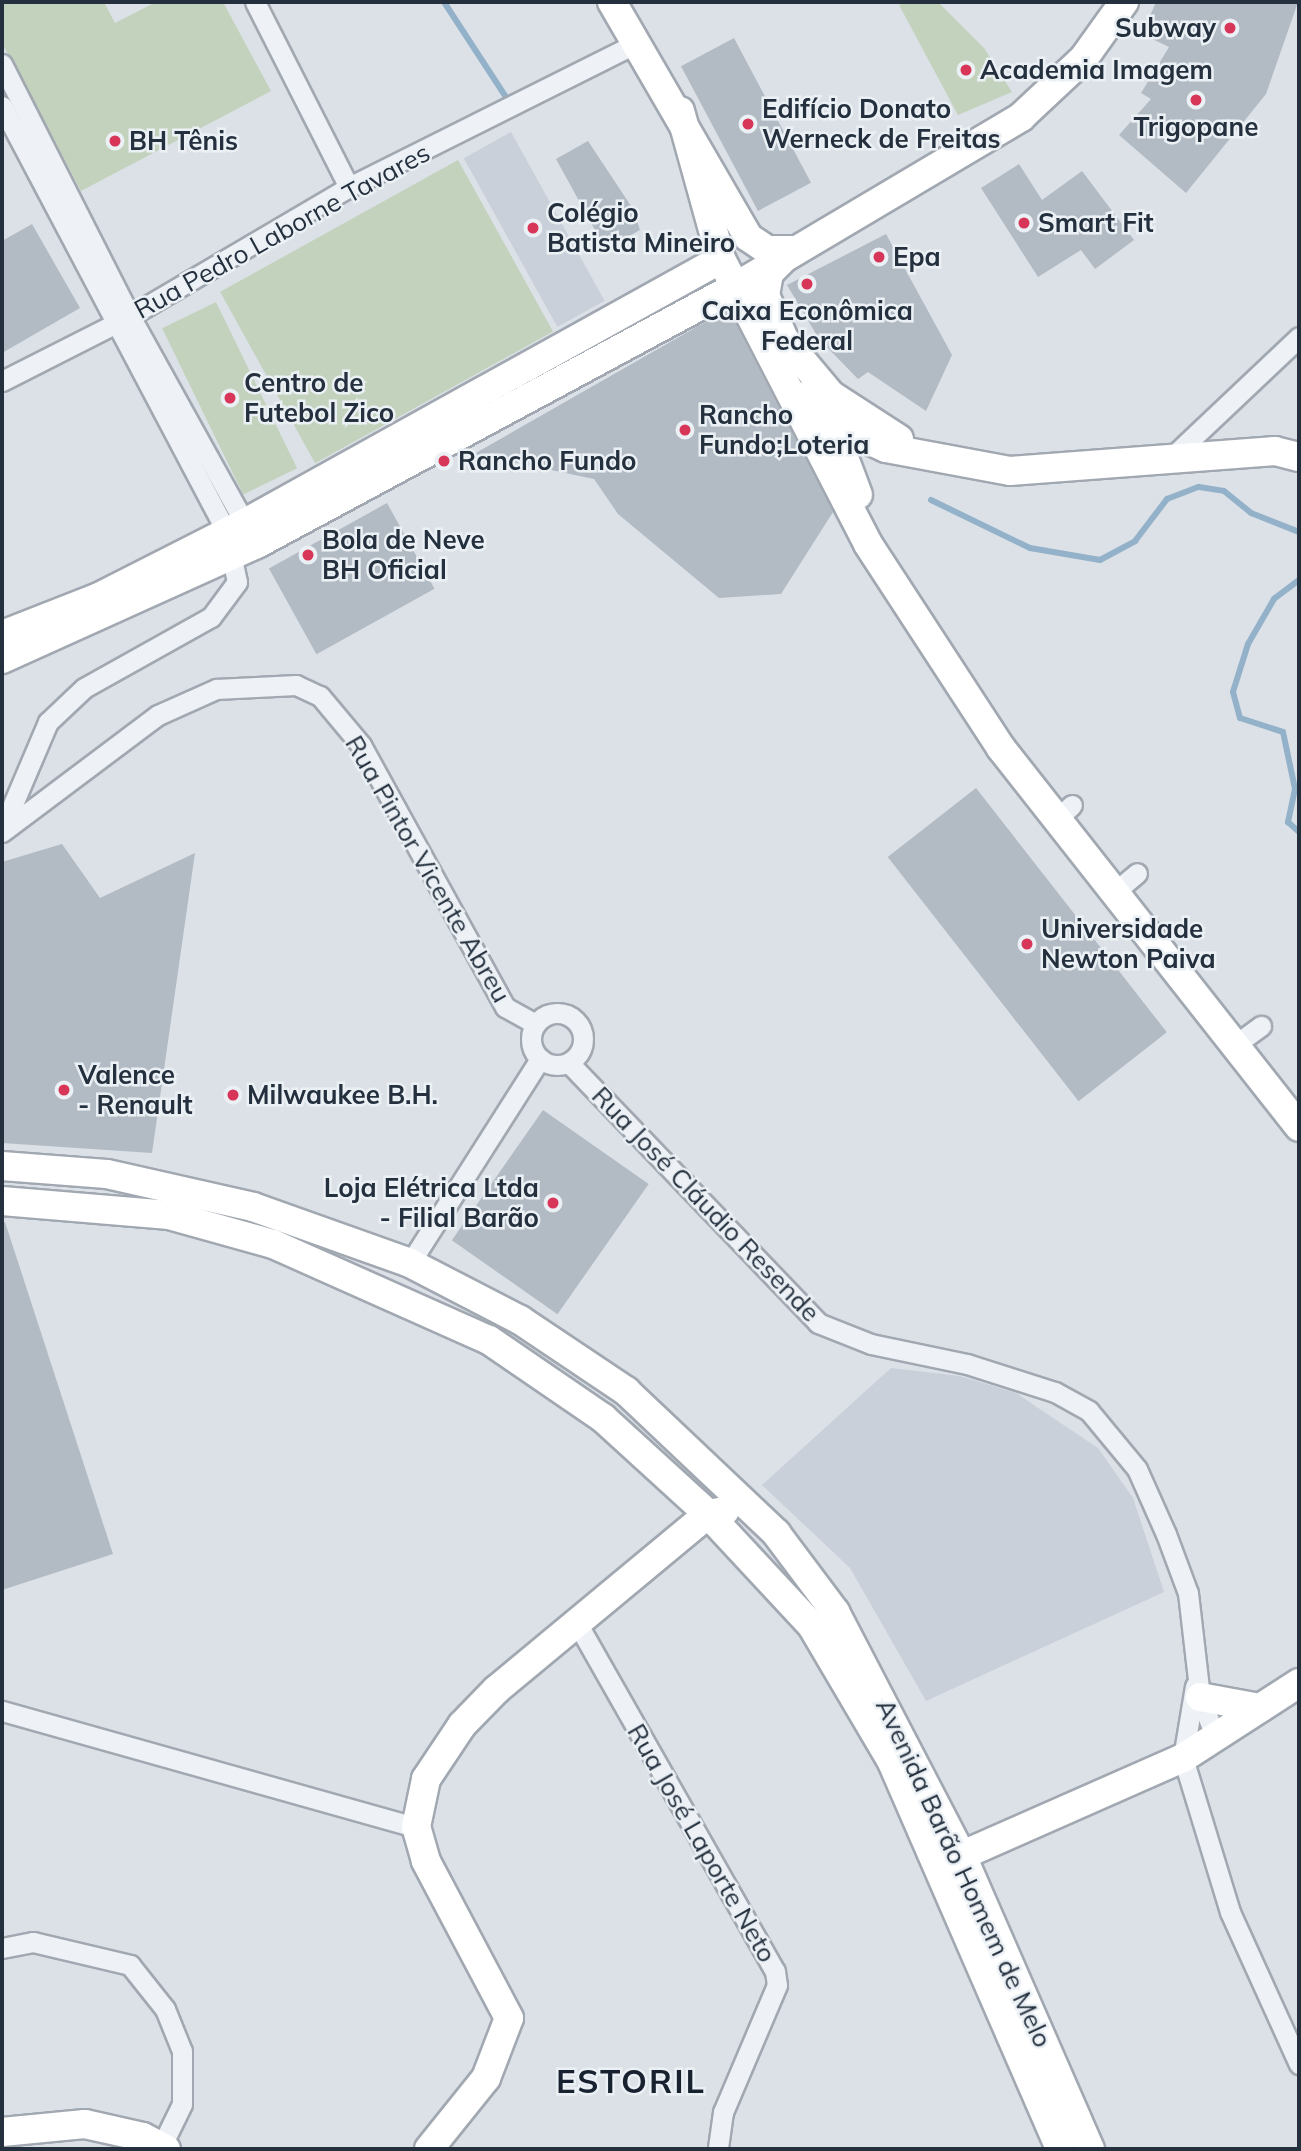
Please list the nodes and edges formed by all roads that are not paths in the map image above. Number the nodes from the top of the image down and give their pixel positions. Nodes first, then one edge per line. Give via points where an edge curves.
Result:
1 (255, 2) edge
2 (612, 2) edge
3 (1124, 2) edge
4 (638, 42) junction
5 (2, 64) edge
6 (7, 102) edge
7 (680, 111) junction
8 (349, 187) junction
9 (793, 250) junction
10 (721, 259) junction
11 (735, 287) junction
12 (121, 320) junction
13 (1299, 337) edge
14 (773, 367) junction
15 (812, 377) junction
16 (2, 381) edge
17 (1214, 412) junction
18 (833, 427) junction
19 (886, 448) junction
20 (1223, 454) junction
21 (928, 456) junction
22 (1299, 457) edge
23 (1169, 460) junction
24 (860, 500) junction
25 (241, 538) junction
26 (868, 544) junction
27 (2, 635) edge
28 (2, 659) edge
29 (2, 831) edge
30 (536, 1024) junction
31 (1261, 1026) dead end
32 (1236, 1044) junction
33 (540, 1059) junction
34 (569, 1063) junction
35 (1299, 1127) edge
36 (2, 1166) edge
37 (2, 1201) edge
38 (410, 1263) junction
39 (345, 1274) junction
40 (708, 1514) junction
41 (776, 1533) junction
42 (577, 1623) junction
43 (1299, 1683) edge
44 (1199, 1686) junction
45 (1260, 1708) junction
46 (2, 1711) edge
47 (1215, 1736) junction
48 (1183, 1758) junction
49 (416, 1827) junction
50 (950, 1861) junction
51 (2, 1948) edge
52 (1299, 2064) edge
53 (2, 2132) edge
54 (164, 2147) edge
55 (429, 2149) edge
56 (718, 2149) edge
57 (1060, 2149) edge
58 (1090, 2149) edge

1 - 8 street
2 - 4 main road
3 - 9 main road via 1084,58 1021,117
4 - 7 main road
4 - 8 street, Rua Pedro Laborne Tavares
5 - 6 street
6 - 12 street
7 - 9 main road via 748,237 767,250
7 - 10 main road
8 - 12 street, Rua Pedro Laborne Tavares
9 - 11 main road
9 - 15 main road via 769,273 765,295
10 - 11 main road
10 - 25 main road
11 - 14 main road
11 - 25 main road
12 - 16 street, Rua Pedro Laborne Tavares
12 - 25 street
13 - 17 street
14 - 18 main road via 816,416
14 - 26 main road
15 - 18 main road
15 - 21 main road
17 - 20 street via 1210,437
17 - 23 street
18 - 19 main road
18 - 24 main road
19 - 21 main road
19 - 24 main road via 861,469
20 - 22 main road
20 - 23 main road
21 - 23 main road via 1010,471
24 - 26 main road
25 - 27 main road
25 - 28 main road via 50,642
25 - 29 street via 237,582 211,617 84,688 48,722
26 - 32 main road via 1001,748 1127,881
29 - 30 street, Rua Pintor Vicente Abreu via 158,715 216,689 296,685 320,696 361,745 505,1007
30 - 33 street via 531,1042
30 - 34 street via 555,1013 577,1023 581,1048
31 - 32 street
32 - 35 main road
33 - 34 street
33 - 38 street
34 - 44 street, Rua José Cláudio Resende via 818,1323 871,1344 967,1364 1055,1392 1089,1410 1137,1469 1188,1593
36 - 38 main road, Avenida Barão Homem de Melo via 107,1174 253,1207
37 - 39 main road, Avenida Barão Homem de Melo via 169,1215 273,1244
38 - 39 main road
38 - 41 main road, Avenida Barão Homem de Melo via 509,1314 626,1391
39 - 40 main road, Avenida Barão Homem de Melo via 537,1368
40 - 41 main road via 749,1512
40 - 42 main road
40 - 50 main road, Avenida Barão Homem de Melo via 812,1626
41 - 50 main road, Avenida Barão Homem de Melo via 835,1612
42 - 49 main road via 462,1725 426,1779
42 - 56 street, Rua José Laporte Neto via 775,1971 777,1985 723,2112
43 - 45 main road
44 - 45 main road
44 - 47 street, Rua José Cláudio Resende
44 - 48 street, Rua José Cláudio Resende
45 - 47 main road
46 - 49 street
47 - 48 main road
48 - 50 main road
48 - 52 street, Rua José Cláudio Resende via 1230,1912
49 - 55 main road via 426,1861 509,2018 486,2078
50 - 57 main road, Avenida Barão Homem de Melo
50 - 58 main road, Avenida Barão Homem de Melo
51 - 54 street via 33,1942 130,1965 165,2009 182,2051 182,2104
53 - 54 main road via 85,2124

